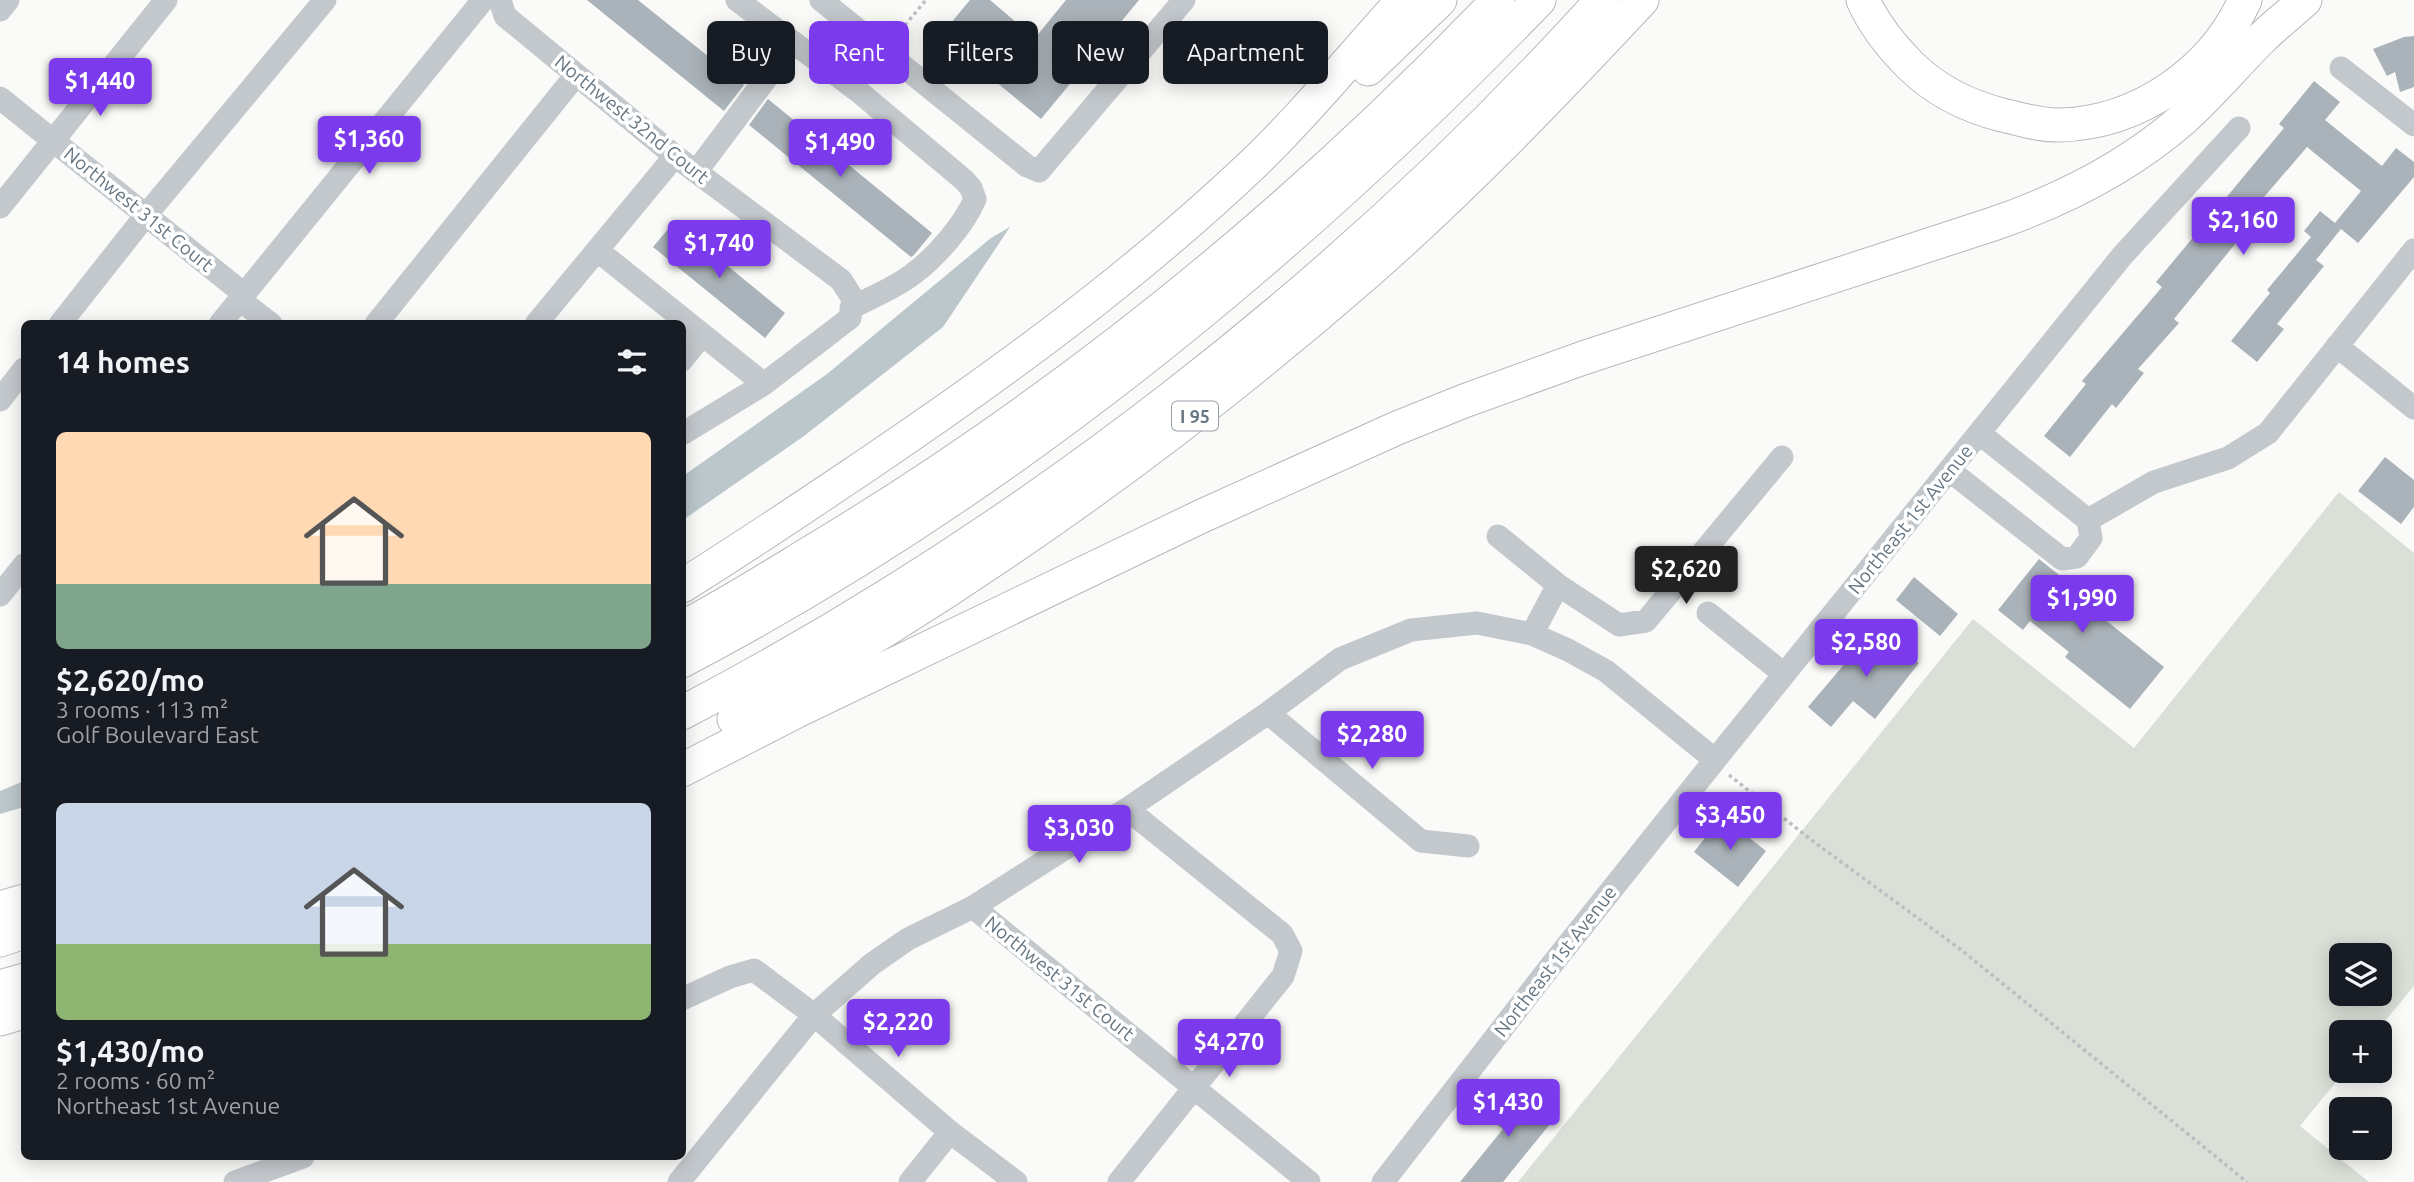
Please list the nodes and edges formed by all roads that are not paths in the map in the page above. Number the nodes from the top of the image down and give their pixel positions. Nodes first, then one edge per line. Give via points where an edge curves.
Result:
1 (8, 0) edge
2 (166, 0) edge
3 (325, 0) edge
4 (483, 0) edge
5 (500, 0) edge
6 (737, 0) edge
7 (821, 0) edge
8 (1184, 0) edge
9 (1403, 0) edge
10 (1440, 0) edge
11 (1499, 0) edge
12 (1539, 0) edge
13 (1602, 0) edge
14 (1642, 0) edge
15 (1863, 0) edge
16 (2245, 0) edge
17 (2289, 0) edge
18 (2305, 0) edge
19 (0, 10) edge
20 (764, 21) edge
21 (2264, 36) junction
22 (795, 45) edge
23 (2341, 68) dead end
24 (576, 75) junction
25 (763, 84) edge
26 (0, 98) edge
27 (2414, 125) edge
28 (2239, 128) dead end
29 (54, 141) junction
30 (675, 156) junction
31 (1254, 163) junction
32 (696, 172) junction
33 (0, 207) edge
34 (146, 215) junction
35 (597, 250) junction
36 (2414, 250) edge
37 (242, 297) junction
38 (851, 308) junction
39 (63, 320) edge
40 (223, 320) edge
41 (267, 320) edge
42 (379, 320) edge
43 (539, 320) edge
44 (683, 320) edge
45 (686, 322) edge
46 (702, 335) junction
47 (2336, 346) junction
48 (686, 355) edge
49 (21, 373) edge
50 (764, 384) junction
51 (0, 400) edge
52 (2414, 408) edge
53 (686, 432) edge
54 (1979, 433) junction
55 (1782, 457) dead end
56 (1949, 470) junction
57 (2088, 520) junction
58 (1497, 536) dead end
59 (21, 569) edge
60 (686, 584) edge
61 (1558, 585) junction
62 (0, 595) edge
63 (1708, 612) dead end
64 (686, 626) edge
65 (1532, 634) junction
66 (686, 659) edge
67 (1784, 674) junction
68 (686, 711) edge
69 (1268, 713) junction
70 (686, 745) edge
71 (1715, 760) junction
72 (686, 768) edge
73 (1127, 809) junction
74 (1468, 846) dead end
75 (21, 902) edge
76 (973, 906) junction
77 (0, 908) edge
78 (21, 933) edge
79 (0, 940) edge
80 (21, 981) edge
81 (0, 987) edge
82 (686, 997) edge
83 (21, 1013) edge
84 (814, 1015) junction
85 (0, 1019) edge
86 (1195, 1087) junction
87 (950, 1132) junction
88 (296, 1160) edge
89 (248, 1180) edge
90 (679, 1182) edge
91 (909, 1182) edge
92 (1016, 1182) edge
93 (1119, 1182) edge
94 (1310, 1182) edge
95 (1383, 1182) edge

1 - 19 street
2 - 29 street
3 - 34 street
4 - 37 street
5 - 24 street, Northwest 32nd Court via 505,16
6 - 20 street
7 - 8 street via 1039,171
9 - 31 highway
10 - 31 highway via 1283,151
11 - 64 highway via 1331,165 1145,323 905,494
12 - 66 highway via 1343,192 1164,344 900,534
13 - 68 highway via 1428,177 1181,389 1094,455 912,579
14 - 70 highway, I 95 via 1529,120 1370,270 1171,435 935,600
15 - 16 highway via 1897,52 1940,90 1982,110 2058,125 2117,114 2163,95 2211,52
17 - 21 highway
18 - 21 highway
21 - 72 highway via 2162,136 2062,198 1532,375 1397,428 1202,516
22 - 38 street via 858,91 964,180 975,199 955,233 914,274
23 - 27 street
24 - 30 street, Northwest 32nd Court
24 - 42 street
25 - 32 street
26 - 29 street, Northwest 31st Court
28 - 54 street, Northeast 1st Avenue via 2122,256
29 - 33 street
29 - 34 street, Northwest 31st Court
30 - 32 street, Northwest 32nd Court
30 - 35 street
31 - 60 highway via 1138,265 956,405
32 - 38 street, Northwest 32nd Court via 841,280 853,299
34 - 37 street, Northwest 31st Court
34 - 39 street
35 - 43 street
35 - 44 street
36 - 47 street
37 - 40 street
37 - 41 street, Northwest 31st Court
38 - 50 street via 850,318
45 - 46 street
46 - 48 street
46 - 50 street
47 - 52 street
47 - 57 street via 2274,428 2228,458 2154,482
49 - 51 street
50 - 53 street
54 - 56 street, Northeast 1st Avenue
54 - 57 street
55 - 61 street via 1646,621 1619,625
56 - 57 street via 2062,559 2077,557 2091,538
56 - 67 street, Northeast 1st Avenue
58 - 61 street
59 - 62 street
61 - 65 street
63 - 67 street
65 - 69 street via 1477,623 1411,630 1340,659
65 - 71 street via 1606,671
67 - 71 street, Northeast 1st Avenue
69 - 73 street
69 - 74 street via 1421,841
71 - 95 street, Northeast 1st Avenue
73 - 76 street
73 - 86 street via 1282,934 1291,951 1283,976
75 - 77 highway
76 - 84 street via 908,939
76 - 86 street, Northwest 31st Court
78 - 79 highway
80 - 81 highway
82 - 84 street via 754,970
83 - 85 highway
84 - 87 street
84 - 90 street
86 - 93 street
86 - 94 street, Northwest 31st Court
87 - 91 street
87 - 92 street
88 - 89 street

